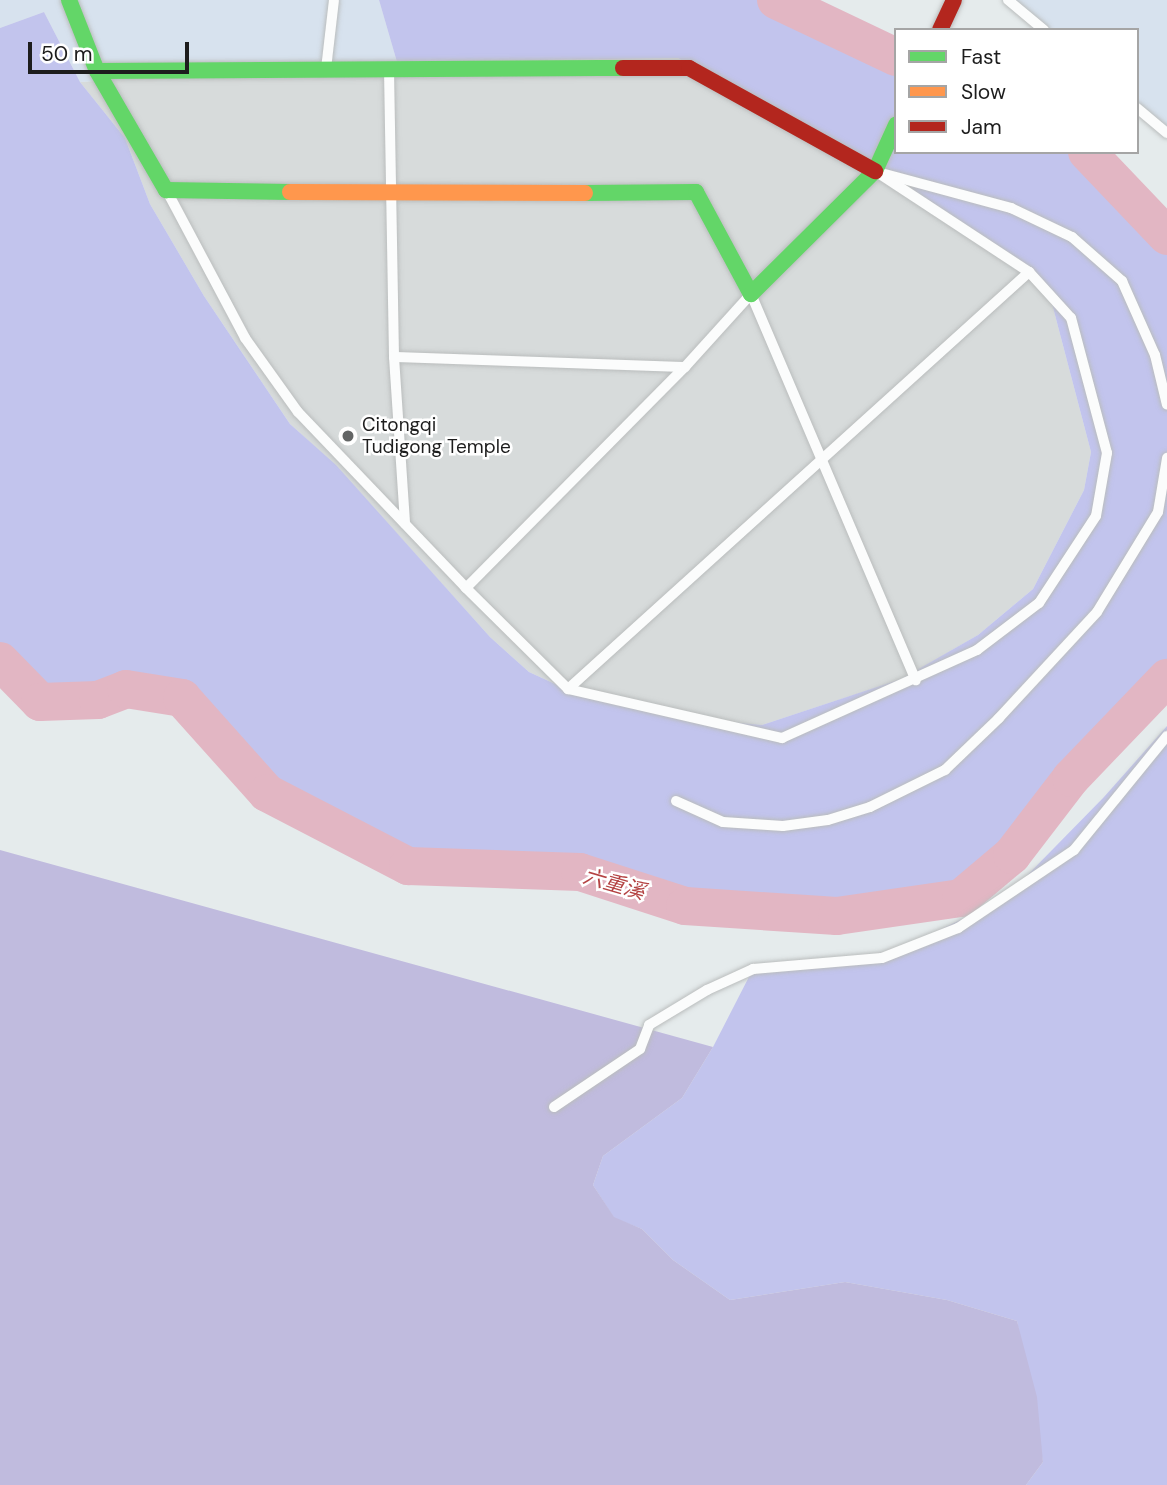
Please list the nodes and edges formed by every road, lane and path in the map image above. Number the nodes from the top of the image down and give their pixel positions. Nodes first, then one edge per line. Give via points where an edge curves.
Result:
1 (69, 0) edge
2 (334, 0) edge
3 (954, 0) edge
4 (1008, 0) edge
5 (941, 28) edge
6 (1042, 28) edge
7 (389, 68) junction
8 (326, 70) junction
9 (97, 71) junction
10 (1139, 110) edge
11 (894, 129) edge
12 (1167, 133) edge
13 (874, 171) junction
14 (166, 190) junction
15 (392, 194) junction
16 (1029, 272) junction
17 (751, 294) junction
18 (394, 357) junction
19 (685, 366) junction
20 (1167, 405) edge
21 (1167, 458) edge
22 (823, 460) junction
23 (405, 524) junction
24 (466, 588) junction
25 (916, 680) junction
26 (568, 689) junction
27 (1167, 736) edge
28 (676, 801) dead end
29 (554, 1107) dead end

1 - 9 street
2 - 8 lane
3 - 5 street
4 - 6 lane
7 - 8 street
7 - 13 street via 689,68
7 - 15 lane
8 - 9 street
9 - 14 street
10 - 12 lane
11 - 13 street
13 - 16 lane
13 - 17 street
13 - 20 lane via 1011,208 1072,237 1122,281 1155,355
14 - 15 street
14 - 23 lane via 259,358 298,412
15 - 17 street via 696,192
15 - 18 lane
16 - 22 lane
16 - 25 lane via 1071,317 1107,453 1096,516 1039,603 977,650
17 - 19 lane
17 - 22 lane
18 - 19 lane
18 - 23 lane
19 - 24 lane
21 - 28 lane via 1158,512 1097,612 945,770 870,807 828,820 783,826 723,822
22 - 25 lane
22 - 26 lane
23 - 24 lane
24 - 26 lane
25 - 26 lane via 782,738
27 - 29 lane via 1074,850 958,928 882,958 753,969 707,990 649,1026 640,1049

